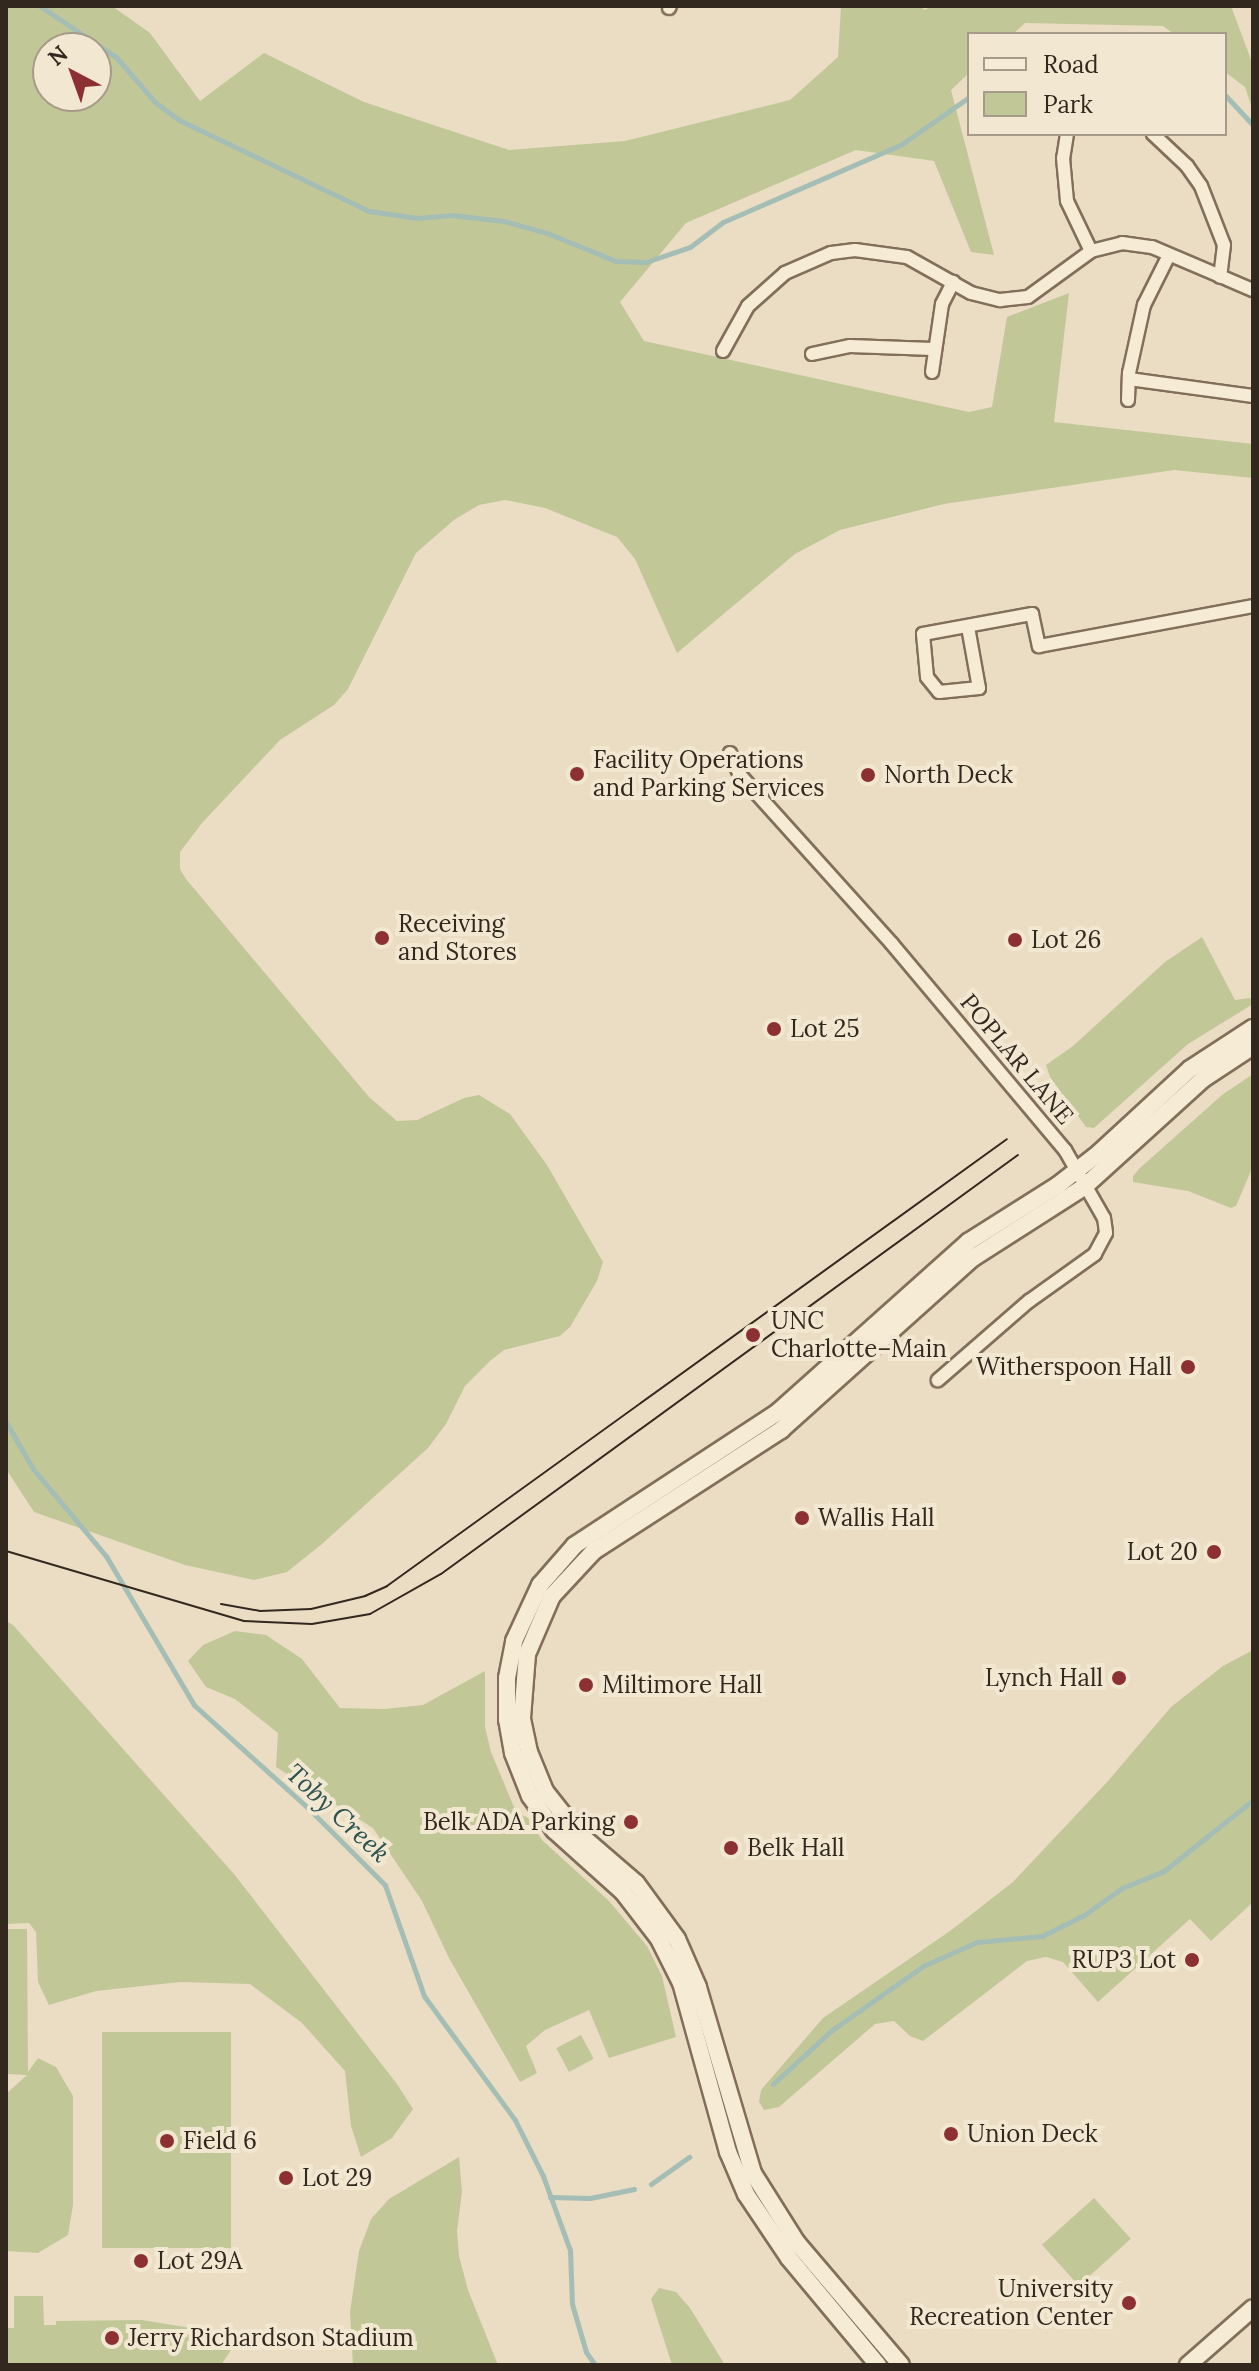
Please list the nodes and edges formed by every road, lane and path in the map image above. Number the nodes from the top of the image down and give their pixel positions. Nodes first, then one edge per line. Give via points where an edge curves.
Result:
1 (1067, 136) edge
2 (1155, 136) edge
3 (1091, 251) junction
4 (1169, 255) junction
5 (1220, 277) junction
6 (953, 282) junction
7 (1253, 290) edge
8 (933, 349) junction
9 (723, 351) dead end
10 (812, 354) dead end
11 (932, 372) dead end
12 (1129, 379) junction
13 (1253, 396) edge
14 (1128, 400) dead end
15 (1253, 606) edge
16 (968, 627) junction
17 (730, 753) dead end
18 (1253, 1028) edge
19 (1253, 1046) edge
20 (1082, 1178) junction
21 (938, 1380) dead end
22 (758, 1436) junction
23 (1253, 2308) edge
24 (878, 2365) edge
25 (901, 2365) edge
26 (1188, 2365) edge

1 - 3 street via 1067,201
2 - 5 street via 1201,186 1224,245
3 - 4 street via 1131,243
3 - 6 street via 1048,285 1017,299 988,298
4 - 5 street
4 - 12 street via 1144,305
5 - 7 street
6 - 8 street via 942,304
6 - 9 street via 893,254 831,253 785,273 758,294
8 - 10 street via 850,346
8 - 11 street
12 - 13 street
12 - 14 street
15 - 16 street via 1039,646 1032,614
16 - 16 street via 923,634 927,677 939,692 979,688
17 - 20 street, POPLAR LANE via 740,775 892,944
18 - 20 street via 1190,1069
19 - 20 street via 1203,1079
20 - 21 street, POPLAR LANE via 1106,1226 1095,1254 1022,1306
20 - 22 street via 985,1249
22 - 24 street via 588,1535 556,1564 533,1596 517,1632 507,1678 507,1720 516,1763 538,1810 567,1844 623,1892 667,1952 685,1996 728,2152 746,2194 789,2258
22 - 25 street via 608,1540 566,1577 541,1617 527,1654 523,1727 535,1771 556,1808 636,1883 683,1950 740,2138 761,2187 797,2243
23 - 26 street

